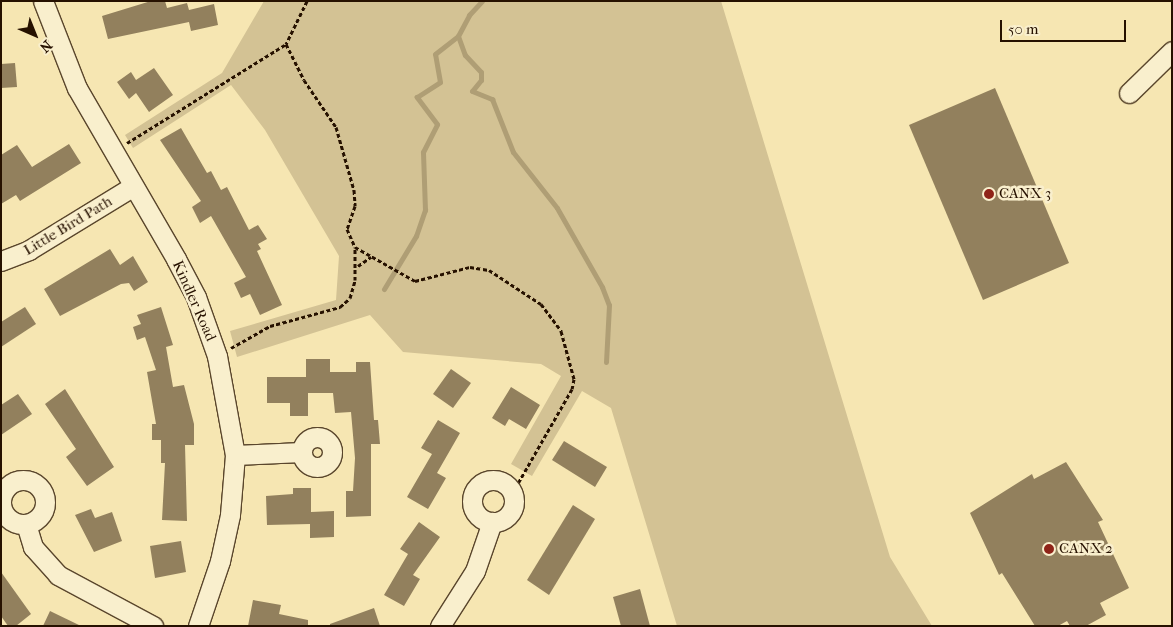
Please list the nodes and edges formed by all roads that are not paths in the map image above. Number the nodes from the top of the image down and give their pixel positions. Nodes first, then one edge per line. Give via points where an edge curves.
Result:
1 (43, 1) edge
2 (1172, 51) edge
3 (1129, 93) dead end
4 (132, 187) junction
5 (1, 261) edge
6 (302, 452) dead end
7 (234, 455) junction
8 (492, 522) junction
9 (26, 524) dead end
10 (153, 626) edge
11 (198, 626) edge
12 (440, 626) edge

1 - 4 street, Kindler Road via 77,88
2 - 3 street
4 - 5 street, Little Bird Path via 29,250
4 - 7 street, Kindler Road via 196,297 217,356
6 - 7 street
7 - 11 street, Kindler Road via 230,515 220,561
8 - 8 street via 510,514 513,492 506,484 490,479 473,490 474,513
8 - 12 street via 475,571
9 - 10 street via 33,547 58,575

